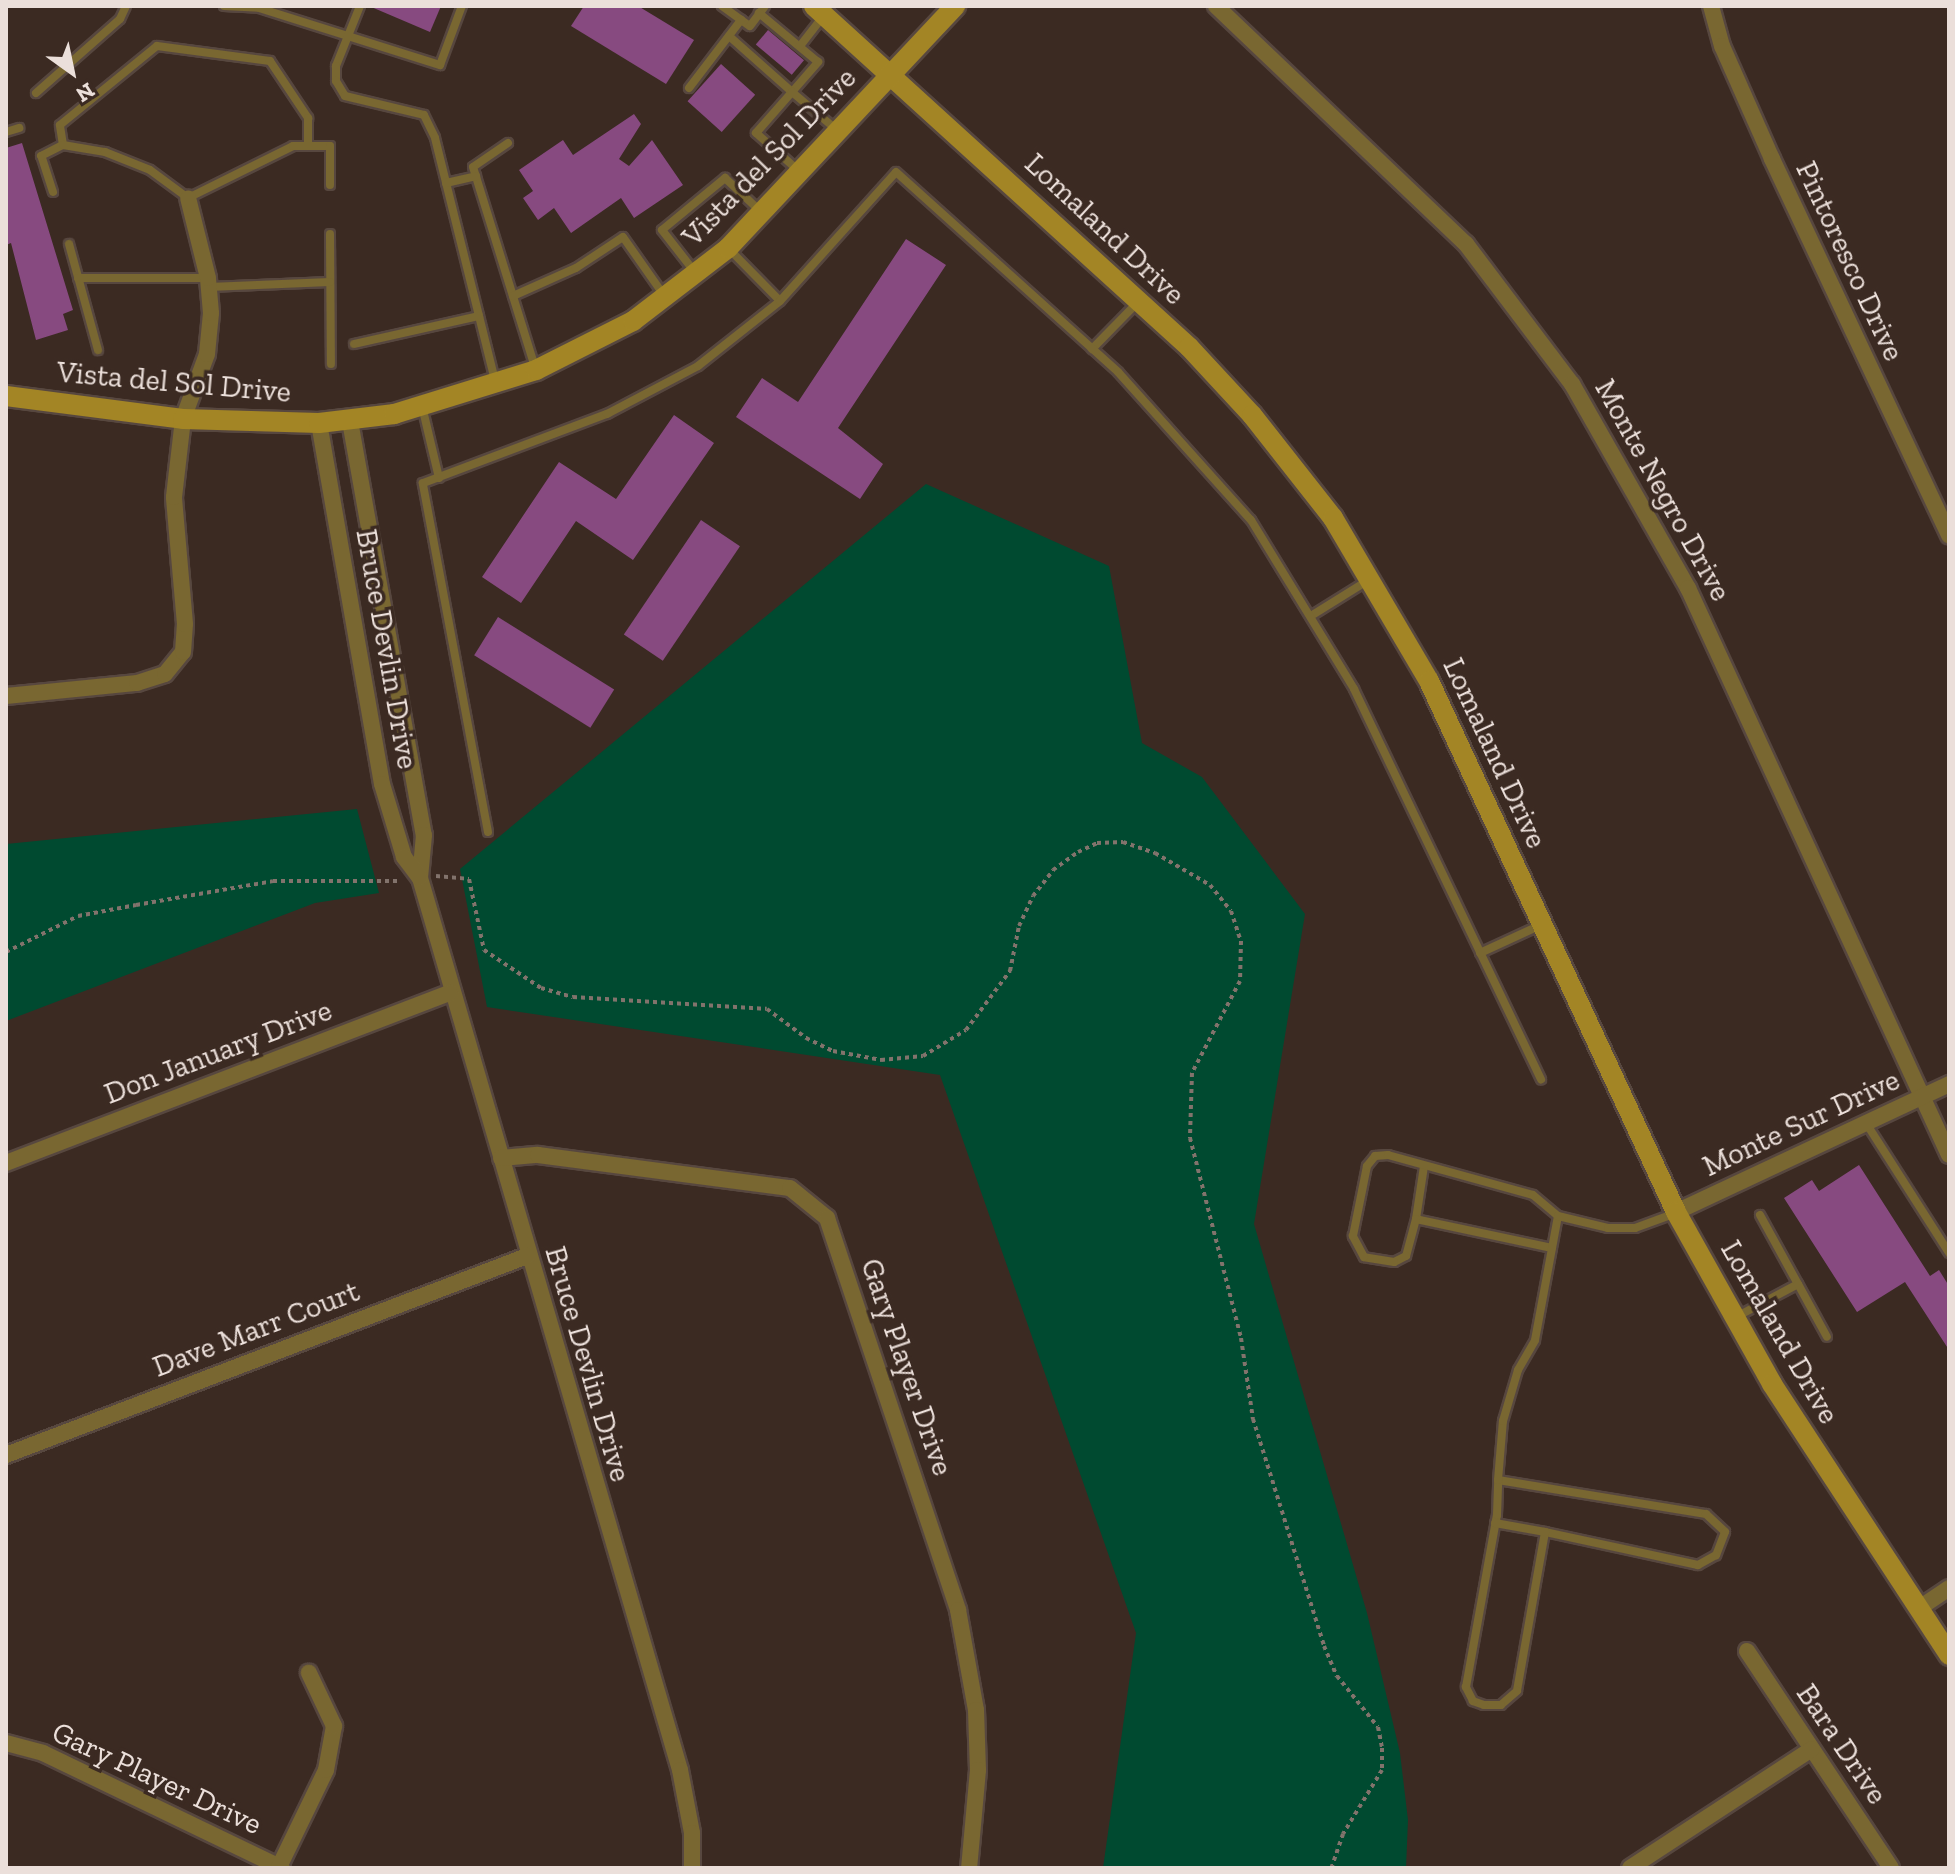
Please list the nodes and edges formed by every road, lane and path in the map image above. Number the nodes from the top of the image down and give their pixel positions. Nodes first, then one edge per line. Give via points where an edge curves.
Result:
1 (126, 6) edge
2 (224, 6) edge
3 (360, 6) edge
4 (462, 6) edge
5 (722, 6) edge
6 (955, 6) edge
7 (1216, 6) edge
8 (1711, 6) edge
9 (762, 10) edge
10 (819, 10) edge
11 (741, 20) junction
12 (348, 36) junction
13 (729, 36) junction
14 (794, 44) junction
15 (889, 74) junction
16 (689, 88) dead end
17 (792, 92) junction
18 (36, 93) dead end
19 (19, 128) dead end
20 (838, 131) junction
21 (6, 132) edge
22 (508, 143) dead end
23 (308, 144) junction
24 (63, 145) junction
25 (800, 173) junction
26 (476, 176) junction
27 (446, 183) junction
28 (330, 185) dead end
29 (53, 192) dead end
30 (188, 198) junction
31 (764, 214) junction
32 (330, 234) dead end
33 (69, 244) dead end
34 (728, 248) junction
35 (697, 275) junction
36 (78, 278) junction
37 (209, 282) junction
38 (330, 282) junction
39 (513, 296) junction
40 (666, 298) junction
41 (1140, 300) junction
42 (780, 301) junction
43 (479, 316) junction
44 (354, 344) dead end
45 (1092, 349) junction
46 (98, 350) dead end
47 (331, 364) dead end
48 (536, 370) junction
49 (497, 385) junction
50 (6, 396) edge
51 (422, 406) junction
52 (183, 419) junction
53 (350, 421) junction
54 (319, 423) junction
55 (439, 478) junction
56 (1949, 535) edge
57 (1372, 579) junction
58 (1314, 614) junction
59 (6, 696) edge
60 (488, 832) dead end
61 (420, 878) junction
62 (1543, 924) junction
63 (6, 952) edge
64 (1480, 953) junction
65 (450, 993) junction
66 (1541, 1079) dead end
67 (1949, 1084) edge
68 (1925, 1095) junction
69 (1866, 1123) junction
70 (1949, 1155) edge
71 (501, 1158) junction
72 (6, 1163) edge
73 (1424, 1166) junction
74 (1676, 1212) junction
75 (1760, 1215) dead end
76 (1558, 1216) junction
77 (1416, 1219) junction
78 (1552, 1248) junction
79 (1949, 1253) edge
80 (527, 1256) junction
81 (1798, 1284) junction
82 (1735, 1318) junction
83 (1827, 1337) dead end
84 (6, 1455) edge
85 (1498, 1480) junction
86 (1495, 1523) junction
87 (1545, 1532) junction
88 (1949, 1588) edge
89 (1918, 1609) junction
90 (1747, 1651) dead end
91 (1949, 1655) edge
92 (309, 1673) dead end
93 (6, 1743) edge
94 (1812, 1749) junction
95 (281, 1867) edge
96 (692, 1868) edge
97 (969, 1868) edge
98 (1331, 1868) edge
99 (1630, 1868) edge
100 (1891, 1868) edge

1 - 18 lane via 120,19
2 - 12 lane via 259,8
3 - 12 lane
4 - 12 lane via 440,65
5 - 11 lane
6 - 15 street, Vista del Sol Drive
7 - 68 street, Monte Negro Drive via 1466,244 1572,384 1688,588
8 - 56 street, Pintoresco Drive via 1722,46 1772,159
9 - 11 lane via 750,26
9 - 14 lane
10 - 14 lane
10 - 15 street, Lomaland Drive
11 - 13 lane
12 - 27 lane via 336,66 336,81 345,96 424,115
13 - 16 lane
13 - 17 lane via 772,66
14 - 17 lane via 818,62
15 - 20 street, Vista del Sol Drive
15 - 41 street, Lomaland Drive
17 - 20 lane
17 - 25 lane via 756,133
19 - 21 lane
20 - 25 street, Vista del Sol Drive
22 - 26 lane via 473,167
23 - 24 lane via 308,118 270,61 157,46 60,125
23 - 28 lane via 330,146
23 - 30 lane via 293,146
24 - 29 lane via 41,156
24 - 30 lane via 105,152 150,170
25 - 31 street, Vista del Sol Drive
26 - 27 lane
26 - 39 lane
27 - 43 lane
30 - 37 street
31 - 34 street, Vista del Sol Drive
31 - 35 lane via 725,178 662,230
32 - 38 lane
33 - 36 lane
34 - 35 street, Vista del Sol Drive
34 - 42 lane
35 - 40 street, Vista del Sol Drive
36 - 37 lane
36 - 46 lane
37 - 38 lane
37 - 52 street via 207,354
38 - 47 lane
39 - 40 lane via 576,268 623,237
39 - 48 lane
40 - 48 street, Vista del Sol Drive via 600,341
41 - 45 lane
41 - 57 street, Lomaland Drive via 1252,415
42 - 45 lane via 896,172
42 - 55 lane via 698,366 607,414
43 - 44 lane
43 - 49 lane
45 - 58 lane via 1194,451 1251,520
48 - 49 street, Vista del Sol Drive
49 - 51 street, Vista del Sol Drive
50 - 52 street, Vista del Sol Drive
51 - 53 street, Vista del Sol Drive
51 - 55 lane
52 - 54 street, Vista del Sol Drive
52 - 59 street via 174,497 185,624 183,652 174,668 137,683
53 - 54 street, Vista del Sol Drive
53 - 61 street, Bruce Devlin Drive via 424,835
54 - 61 street, Bruce Devlin Drive via 382,784 404,857
55 - 60 lane via 423,483
57 - 58 lane
57 - 62 street, Lomaland Drive via 1429,681
58 - 64 lane
61 - 63 path via 273,881 136,905 78,916
61 - 65 street, Bruce Devlin Drive
61 - 98 path via 469,879 484,950 541,988 573,997 767,1009 833,1051 881,1060 923,1056 966,1030 1010,971 1019,926 1033,896 1053,870 1078,852 1097,843 1123,842 1155,853 1210,885 1231,911 1241,941 1240,981 1192,1073 1190,1138 1241,1338 1253,1419 1324,1646 1337,1676 1378,1727 1382,1748 1382,1770 1343,1834
62 - 64 lane
62 - 74 street, Lomaland Drive
64 - 66 lane
65 - 71 street, Bruce Devlin Drive
65 - 72 street, Don January Drive
67 - 68 street, Monte Sur Drive
68 - 69 street, Monte Sur Drive
68 - 70 street
69 - 74 street, Monte Sur Drive
69 - 79 lane
71 - 80 street, Bruce Devlin Drive
71 - 97 street, Gary Player Drive via 538,1155 790,1188 827,1218 958,1610 976,1710 978,1770
73 - 76 lane via 1533,1195
73 - 77 lane
73 - 77 lane via 1375,1156 1367,1166 1355,1249 1364,1257 1394,1262 1406,1256
74 - 76 lane via 1635,1228 1608,1228
74 - 82 street, Lomaland Drive
75 - 81 lane
76 - 78 lane
77 - 78 lane
78 - 85 lane via 1535,1340 1518,1370 1503,1421
80 - 84 street, Dave Marr Court
80 - 96 street, Bruce Devlin Drive via 680,1770 692,1833
81 - 82 lane
81 - 83 lane
82 - 89 street, Lomaland Drive
85 - 86 lane
85 - 87 lane via 1706,1514 1725,1532 1716,1555 1698,1565
86 - 87 lane
86 - 87 lane via 1466,1687 1473,1701 1484,1705 1501,1705 1517,1691
88 - 89 street
89 - 91 street, Lomaland Drive
90 - 94 street, Bara Drive
92 - 95 street via 334,1726 326,1770
93 - 95 street, Gary Player Drive via 43,1753
94 - 99 street
94 - 100 street, Bara Drive

